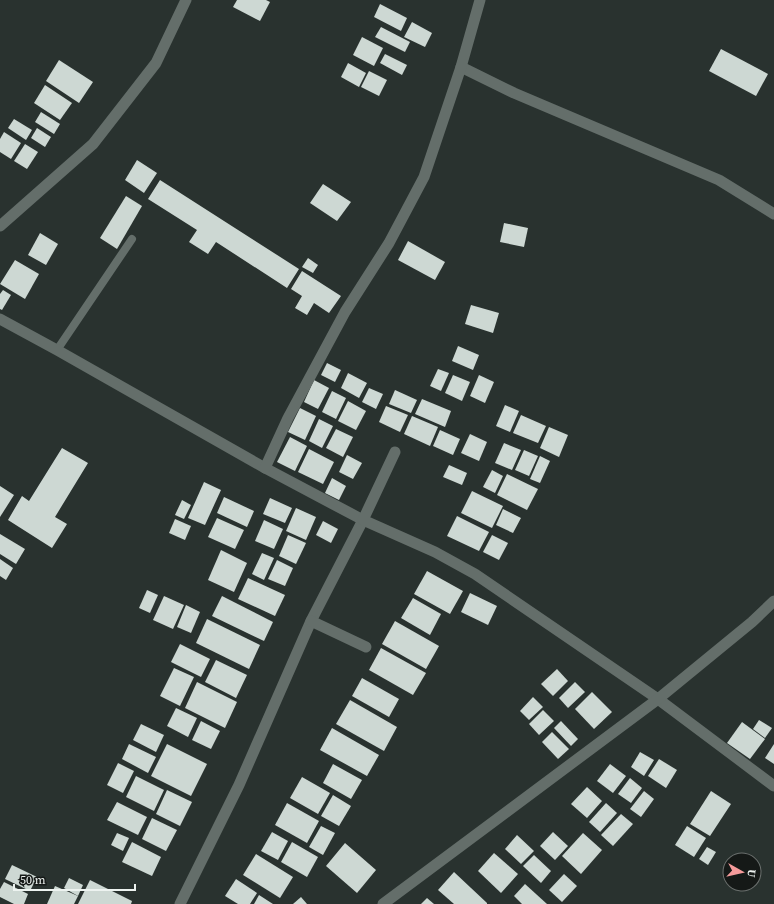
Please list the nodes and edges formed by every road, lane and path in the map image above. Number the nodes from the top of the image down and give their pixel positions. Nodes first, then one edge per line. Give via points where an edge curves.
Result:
1 (186, 0) edge
2 (480, 0) edge
3 (462, 67) junction
4 (774, 214) edge
5 (0, 226) edge
6 (132, 239) dead end
7 (0, 319) edge
8 (57, 350) junction
9 (395, 452) dead end
10 (265, 468) junction
11 (363, 520) junction
12 (774, 601) edge
13 (311, 621) junction
14 (366, 647) dead end
15 (658, 698) junction
16 (774, 786) edge
17 (180, 904) edge
18 (383, 904) edge

1 - 5 street via 156,63 93,144
2 - 3 street
3 - 4 street via 514,93 719,180
3 - 10 street via 424,177 389,243 345,312 288,418
6 - 8 lane
7 - 8 street
8 - 10 street
9 - 11 street
10 - 11 street
11 - 13 street
11 - 15 street via 435,552 475,574
12 - 15 street
13 - 14 street
13 - 17 street via 239,784
15 - 16 street
15 - 18 street

